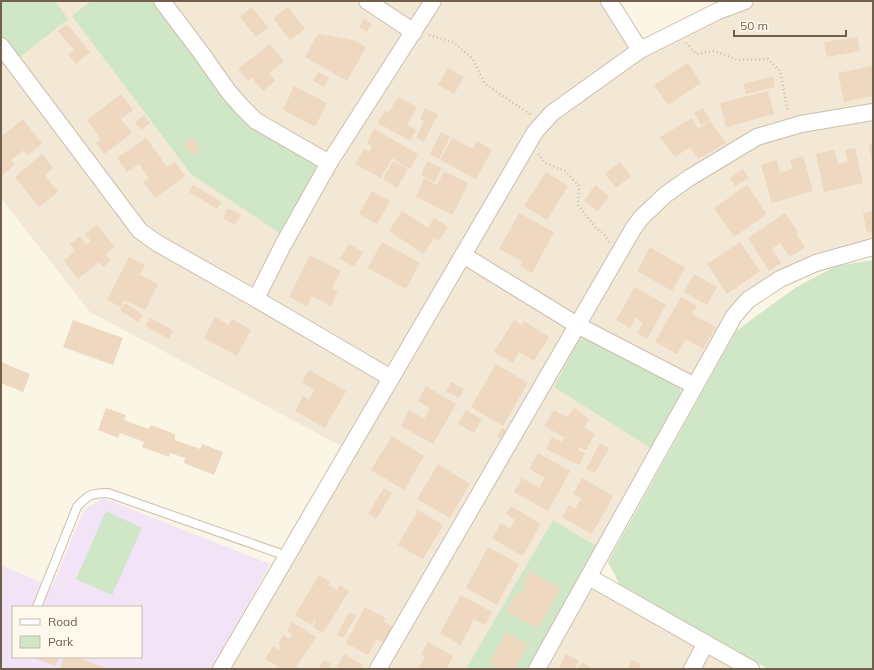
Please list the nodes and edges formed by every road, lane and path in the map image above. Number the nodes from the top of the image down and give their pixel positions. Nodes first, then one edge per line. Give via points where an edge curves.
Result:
1 (162, 1) edge
2 (367, 1) edge
3 (434, 1) edge
4 (609, 1) edge
5 (745, 1) edge
6 (415, 29) junction
7 (677, 32) junction
8 (1, 46) edge
9 (640, 50) junction
10 (873, 112) edge
11 (542, 123) junction
12 (791, 127) junction
13 (528, 144) junction
14 (329, 163) junction
15 (873, 247) edge
16 (618, 254) junction
17 (463, 255) junction
18 (256, 299) junction
19 (577, 325) junction
20 (391, 378) junction
21 (695, 386) junction
22 (287, 556) junction
23 (589, 577) junction
24 (37, 606) edge
25 (706, 643) junction
26 (221, 669) edge
27 (378, 669) edge
28 (537, 669) edge
29 (692, 669) edge
30 (752, 669) edge

1 - 14 street via 228,91 256,121
2 - 6 street
3 - 6 street
4 - 9 street
5 - 7 street via 718,11
6 - 11 path via 453,42 472,58 485,84
6 - 14 street
7 - 9 street
7 - 12 path via 696,54 714,51 738,60 768,59 780,71
8 - 18 street via 140,230 157,244
9 - 11 street via 552,113
10 - 12 street
11 - 13 street
12 - 16 street via 757,137 665,195 641,218
13 - 16 path via 546,163 566,172 579,186 578,205
13 - 17 street
14 - 18 street
15 - 21 street via 816,263 780,279 748,300 734,316
16 - 19 street
17 - 19 street
17 - 20 street
18 - 20 street
19 - 21 street
19 - 27 street
20 - 22 street
21 - 23 street
22 - 24 lane via 108,494 91,494 77,507
22 - 26 street
23 - 25 street
23 - 28 street
25 - 29 street
25 - 30 street

